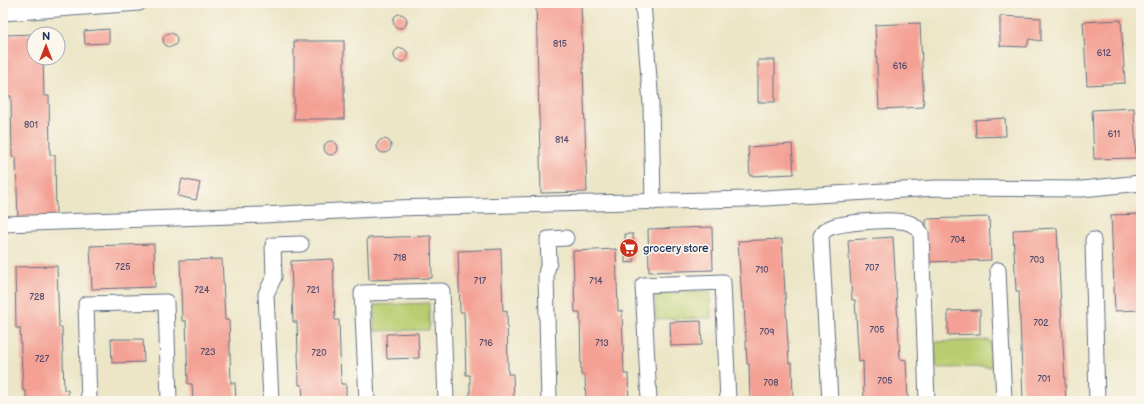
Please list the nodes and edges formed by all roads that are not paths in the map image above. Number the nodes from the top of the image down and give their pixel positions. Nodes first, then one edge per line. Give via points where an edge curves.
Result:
1 (139, 3) edge
2 (643, 3) edge
3 (3, 13) edge
4 (1141, 183) edge
5 (653, 202) junction
6 (3, 224) edge
7 (566, 238) dead end
8 (1092, 240) dead end
9 (301, 244) dead end
10 (998, 270) dead end
11 (89, 401) edge
12 (169, 401) edge
13 (271, 401) edge
14 (367, 401) edge
15 (446, 401) edge
16 (549, 401) edge
17 (649, 401) edge
18 (728, 401) edge
19 (830, 401) edge
20 (927, 401) edge
21 (1004, 401) edge
22 (1097, 401) edge

1 - 3 street
2 - 5 street via 652,104
4 - 5 street via 1082,189 936,188
5 - 6 street via 394,208
7 - 16 street via 548,239 549,262 546,274
8 - 22 street
9 - 13 street via 273,246 274,277 266,294
10 - 21 street
11 - 12 street via 86,304 166,302
14 - 15 street via 362,293 442,292
17 - 18 street via 643,285 723,282
19 - 20 street via 820,236 823,231 832,227 860,222 899,221 909,222 921,233

